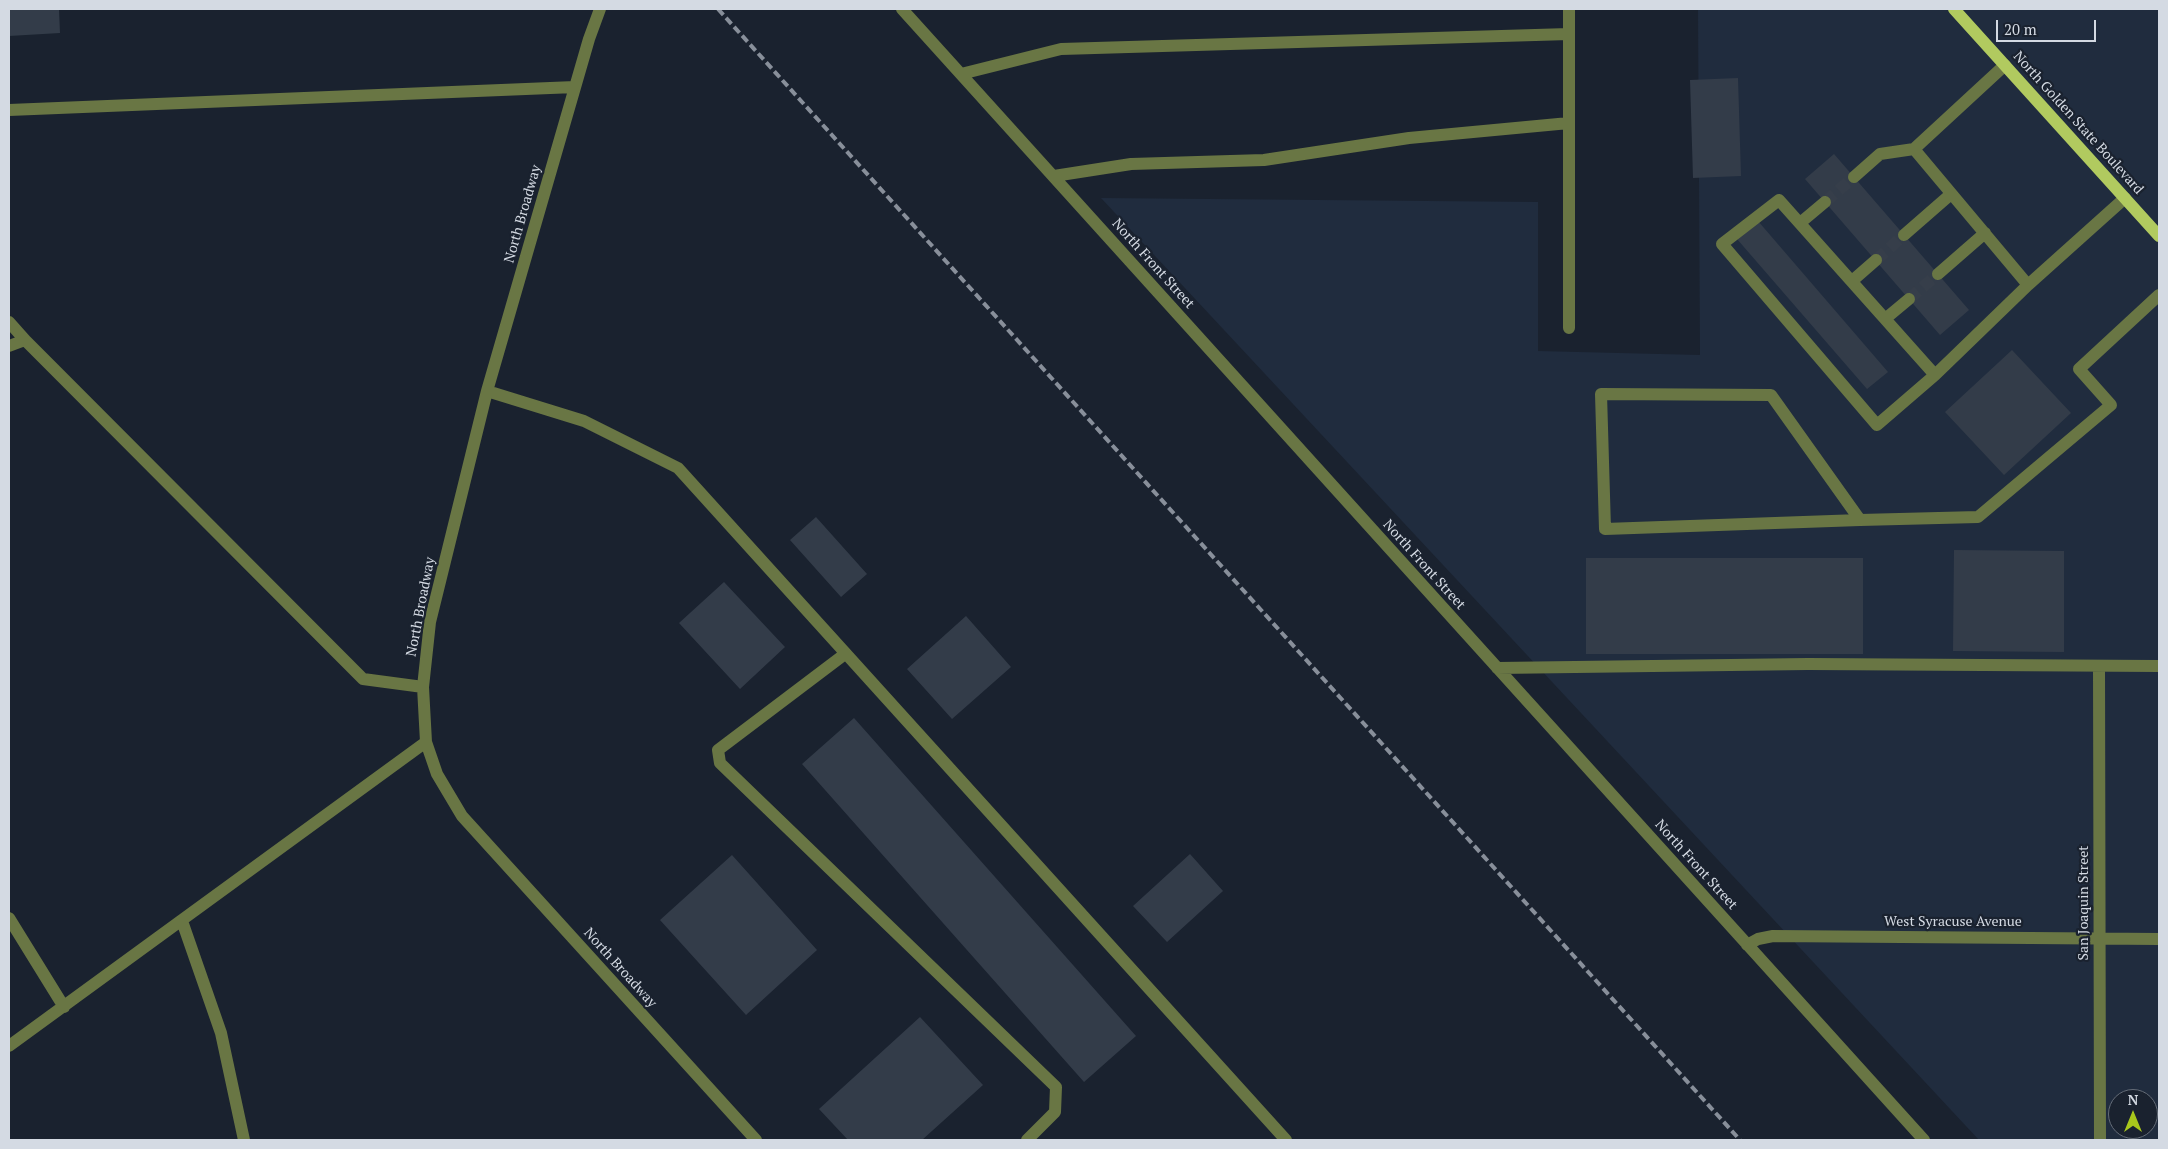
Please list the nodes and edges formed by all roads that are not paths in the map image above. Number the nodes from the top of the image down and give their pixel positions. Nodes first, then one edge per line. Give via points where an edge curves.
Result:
1 (600, 9) edge
2 (902, 9) edge
3 (1569, 9) edge
4 (1954, 9) edge
5 (1569, 34) junction
6 (2005, 65) junction
7 (961, 74) junction
8 (575, 87) junction
9 (9, 110) edge
10 (1569, 123) junction
11 (1914, 149) junction
12 (1054, 176) junction
13 (1854, 177) tunnel mouth
14 (1951, 194) junction
15 (2125, 198) junction
16 (1825, 202) tunnel mouth
17 (1800, 223) junction
18 (1985, 233) junction
19 (1904, 235) tunnel mouth
20 (2159, 236) edge
21 (1876, 260) tunnel mouth
22 (1938, 274) tunnel mouth
23 (1852, 282) junction
24 (2028, 285) junction
25 (2159, 295) edge
26 (1909, 299) tunnel mouth
27 (1885, 319) junction
28 (9, 322) edge
29 (1569, 328) dead end
30 (25, 340) junction
31 (9, 346) edge
32 (1936, 375) junction
33 (487, 391) junction
34 (1860, 520) junction
35 (845, 654) junction
36 (2099, 666) junction
37 (2159, 666) edge
38 (1497, 668) junction
39 (423, 687) junction
40 (426, 742) junction
41 (9, 918) edge
42 (182, 921) junction
43 (2099, 938) junction
44 (2159, 939) edge
45 (1747, 944) junction
46 (64, 1007) junction
47 (9, 1046) edge
48 (244, 1140) edge
49 (756, 1140) edge
50 (1027, 1140) edge
51 (1286, 1140) edge
52 (1924, 1140) edge
53 (2100, 1140) edge

1 - 8 street, North Broadway
2 - 7 street, North Front Street
3 - 5 street
4 - 6 main road, North Golden State Boulevard
5 - 7 street via 1061,49
5 - 10 street
6 - 11 street
6 - 15 main road, North Golden State Boulevard
7 - 12 street, North Front Street
8 - 9 street
8 - 33 street, North Broadway
10 - 12 street via 1410,138 1264,160 1131,164
10 - 29 street
11 - 13 street via 1880,154
11 - 14 street
12 - 38 street, North Front Street
14 - 18 street
14 - 19 street
15 - 20 main road, North Golden State Boulevard
15 - 24 street
16 - 17 street
17 - 23 street
17 - 32 street via 1779,200 1722,244 1877,425
18 - 22 street
18 - 24 street
21 - 23 street
23 - 27 street
24 - 32 street
25 - 34 street via 2079,369 2111,405 1978,517
26 - 27 street
27 - 32 street
28 - 30 street
30 - 31 street
30 - 39 street via 363,679
33 - 35 street via 584,421 678,468
33 - 39 street, North Broadway via 430,622
34 - 34 street via 1605,529 1601,394 1771,395
35 - 50 street via 718,750 720,763 1056,1087 1055,1112
35 - 51 street
36 - 37 street
36 - 38 street via 1799,664
36 - 43 street, San Joaquin Street
38 - 45 street, North Front Street
39 - 40 street, North Broadway
40 - 42 street
40 - 49 street, North Broadway via 437,774 462,816
41 - 46 street
42 - 46 street
42 - 48 street via 222,1033
43 - 44 street, West Syracuse Avenue
43 - 45 street, West Syracuse Avenue via 1773,936
43 - 53 street, San Joaquin Street
45 - 52 street, North Front Street
46 - 47 street

